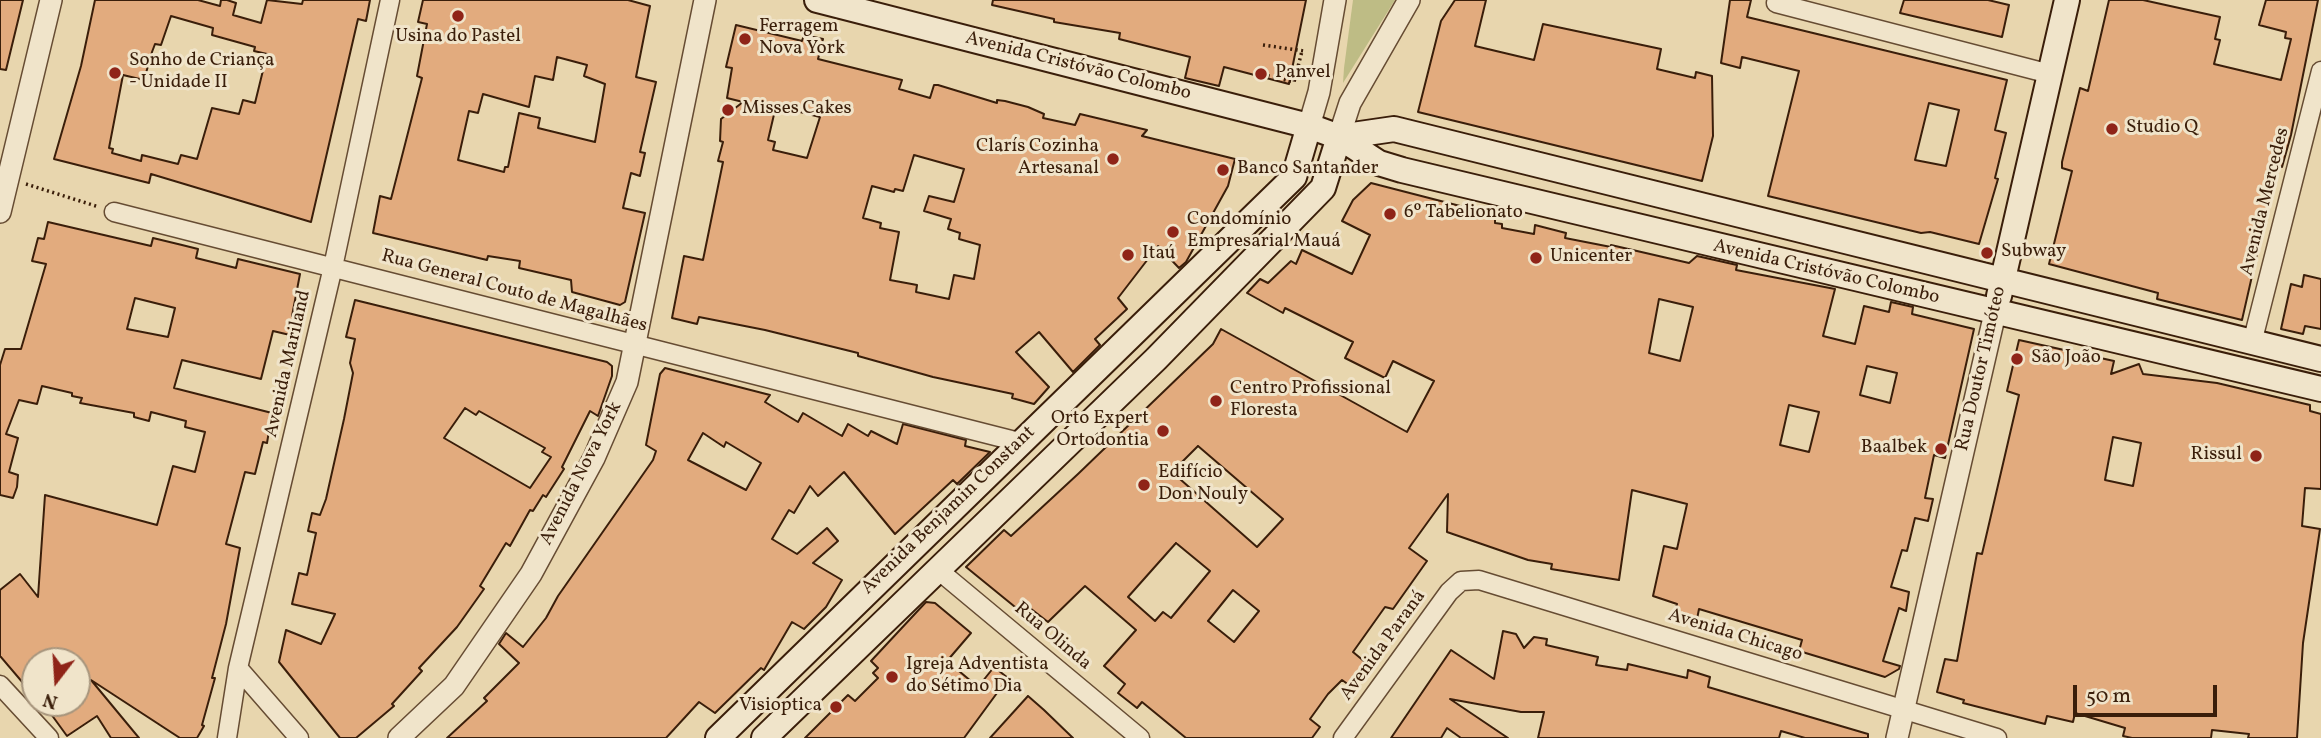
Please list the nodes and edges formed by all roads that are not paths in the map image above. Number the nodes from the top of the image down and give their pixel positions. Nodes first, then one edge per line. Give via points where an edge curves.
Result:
1 (51, 0) edge
2 (390, 0) edge
3 (705, 0) edge
4 (817, 0) edge
5 (1335, 0) edge
6 (1409, 0) edge
7 (2067, 0) edge
8 (1776, 3) dead end
9 (2321, 71) edge
10 (2050, 74) junction
11 (1309, 126) junction
12 (1339, 137) junction
13 (4, 177) edge
14 (0, 212) edge
15 (114, 212) road end
16 (333, 267) junction
17 (2001, 282) junction
18 (1995, 313) junction
19 (2252, 343) junction
20 (636, 346) junction
21 (2321, 359) edge
22 (2321, 389) edge
23 (1019, 442) junction
24 (937, 569) junction
25 (1461, 582) joint
26 (239, 668) junction
27 (0, 685) edge
28 (1903, 709) junction
29 (49, 738) edge
30 (227, 738) edge
31 (299, 738) edge
32 (399, 738) edge
33 (718, 738) edge
34 (764, 738) edge
35 (1140, 738) edge
36 (1343, 738) edge
37 (1897, 738) edge
38 (1997, 738) edge

1 - 13 street
2 - 16 street, Avenida Mariland
3 - 20 street, Avenida Nova York
4 - 11 main road, Avenida Cristóvão Colombo
5 - 11 street
6 - 12 street via 1350,103
7 - 10 main road, Rua Doutor Timóteo
8 - 10 street
9 - 19 street, Avenida Mercedes
10 - 17 main road, Rua Doutor Timóteo
11 - 12 main road, Avenida Cristóvão Colombo
11 - 23 main road, Avenida Benjamin Constant via 1294,177
12 - 17 main road, Avenida Cristóvão Colombo via 1394,129
12 - 18 main road, Avenida Cristóvão Colombo via 1379,163 1402,170
12 - 24 main road, Avenida Benjamin Constant via 1323,188 1156,359
13 - 14 street
15 - 16 street, Rua General Couto de Magalhães
16 - 20 street, Rua General Couto de Magalhães
16 - 26 street, Avenida Mariland
17 - 18 main road, Rua Doutor Timóteo
17 - 19 main road, Avenida Cristóvão Colombo
18 - 22 main road, Avenida Cristóvão Colombo
18 - 28 street, Rua Doutor Timóteo
19 - 21 main road, Avenida Cristóvão Colombo
20 - 23 street, Rua General Couto de Magalhães
20 - 32 street, Avenida Nova York via 627,382 594,458 531,573 454,686
23 - 33 main road, Avenida Benjamin Constant
24 - 34 main road, Avenida Benjamin Constant
24 - 35 street, Rua Olinda
25 - 28 street, Avenida Chicago via 1479,580
25 - 36 street, Avenida Paraná via 1449,592
26 - 30 street, Avenida Mariland
26 - 31 street
27 - 29 street
28 - 37 street, Rua Doutor Timóteo
28 - 38 street, Avenida Chicago

